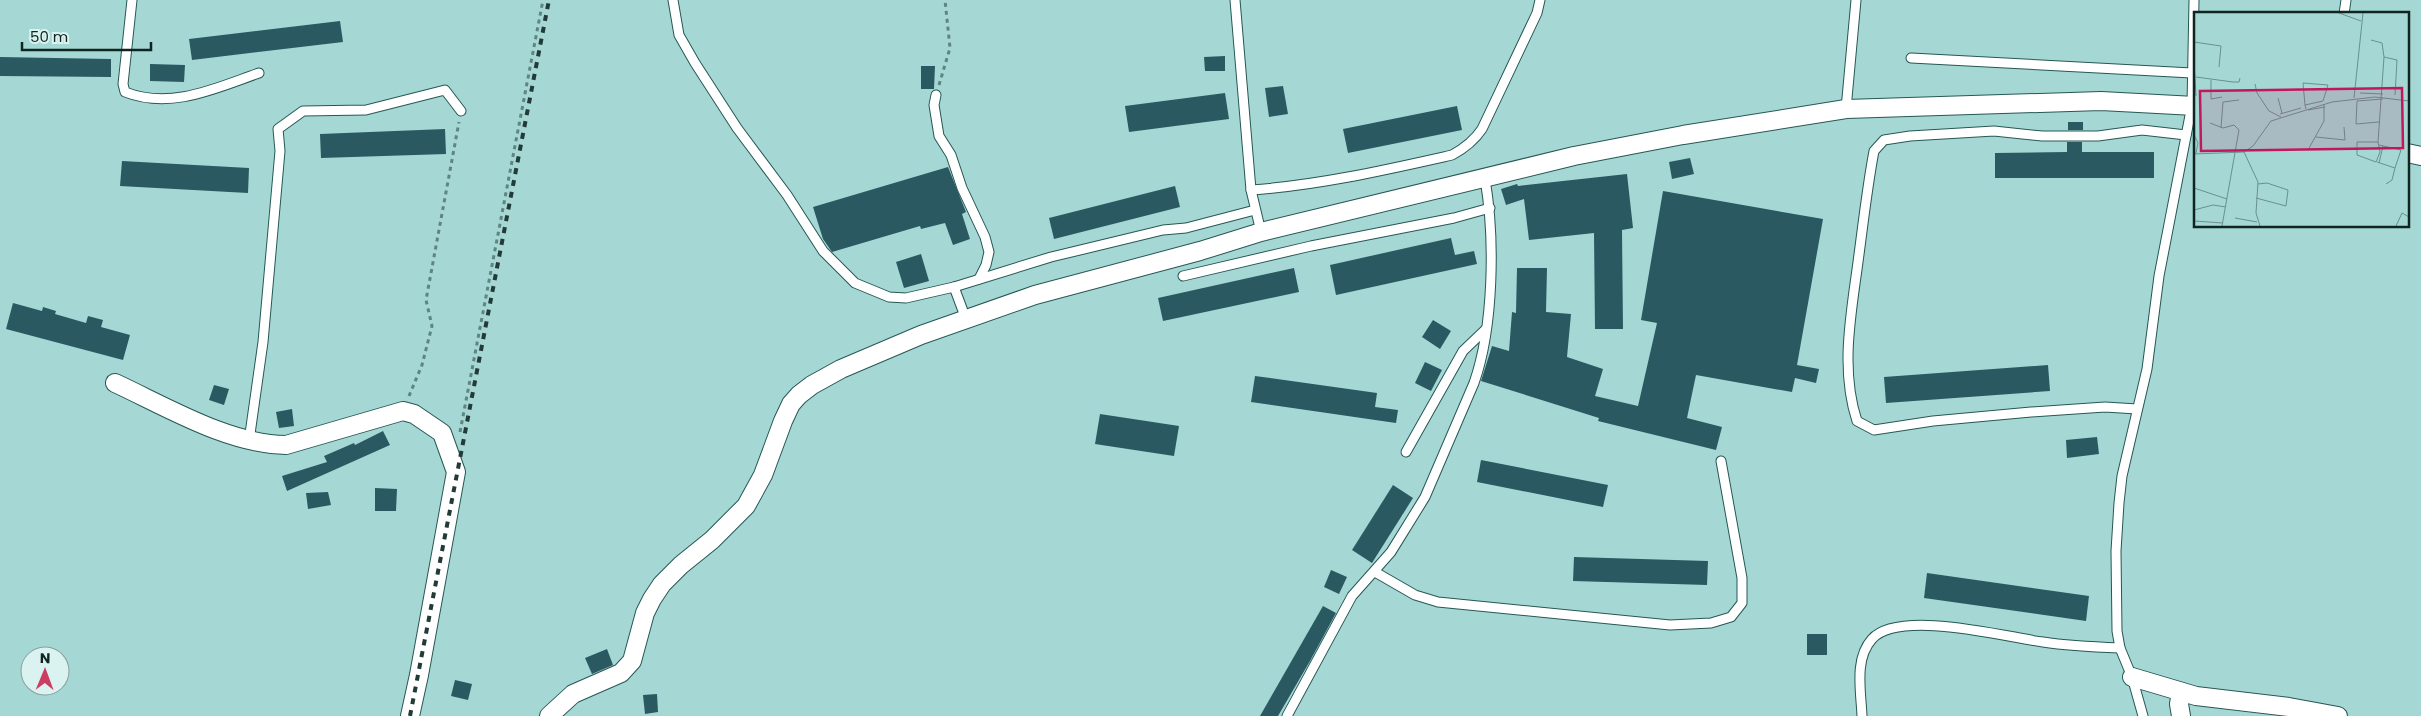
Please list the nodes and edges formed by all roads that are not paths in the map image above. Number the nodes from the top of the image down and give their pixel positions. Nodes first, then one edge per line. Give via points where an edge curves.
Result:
1 (132, 0) edge
2 (673, 0) edge
3 (1235, 0) edge
4 (1540, 0) edge
5 (1856, 0) edge
6 (2194, 0) edge
7 (1911, 58) dead end
8 (259, 73) dead end
9 (2192, 73) junction
10 (936, 95) road end
11 (2193, 105) edge
12 (1846, 109) junction
13 (460, 111) road end
14 (2186, 134) junction
15 (2408, 153) edge
16 (2421, 156) edge
17 (1485, 179) junction
18 (1251, 190) junction
19 (1490, 208) junction
20 (1255, 210) junction
21 (1261, 232) junction
22 (1183, 276) dead end
23 (979, 279) junction
24 (954, 287) junction
25 (966, 319) junction
26 (1485, 330) junction
27 (115, 382) dead end
28 (2137, 409) junction
29 (250, 441) junction
30 (1406, 452) dead end
31 (1720, 461) dead end
32 (1375, 572) junction
33 (2120, 648) junction
34 (2132, 677) junction
35 (2181, 692) junction
36 (411, 715) edge
37 (549, 716) edge
38 (1287, 716) edge
39 (1862, 716) edge
40 (2143, 716) edge
41 (2182, 716) edge
42 (2338, 716) edge

1 - 8 lane via 123,84 125,92 147,98 183,98
2 - 24 lane via 679,35 690,55 823,251 855,283 889,297 906,298
3 - 18 lane
4 - 18 lane via 1537,13 1482,129 1462,150 1452,155 1309,185
5 - 12 lane
6 - 9 lane
7 - 9 lane
9 - 11 lane
10 - 23 lane via 934,105 939,136 951,155 989,252
11 - 12 street via 2101,101
11 - 14 lane
12 - 17 street via 1574,156
13 - 29 lane via 446,90 366,110 303,111 278,130 280,151 263,342
14 - 28 lane via 2159,276 2147,369
14 - 28 lane via 2142,130 2098,136 1994,132 1920,135 1884,140 1874,151 1849,326 1847,366 1851,403 1857,421 1874,430 2031,412 2105,407
15 - 16 street
17 - 19 lane
17 - 21 street
18 - 20 lane
19 - 22 lane
19 - 26 lane via 1490,277
20 - 21 lane
20 - 23 lane via 1051,257
21 - 25 street via 1035,295
23 - 24 lane
24 - 25 lane
25 - 37 street via 841,369 812,385 791,404 756,491 729,524 662,584 645,614 632,662 621,673 574,694
26 - 30 lane via 1463,351
26 - 32 lane via 1480,366 1437,472 1391,552
27 - 29 street
28 - 33 lane via 2119,503 2116,551
29 - 36 street via 286,445 404,411 442,433 456,472
31 - 32 lane via 1742,578 1742,603 1731,617 1711,623 1670,625 1438,602 1414,595
32 - 38 lane via 1352,596
33 - 34 lane
33 - 39 lane via 2045,642 1926,625 1887,630 1873,637 1865,648 1862,659
34 - 35 street
34 - 40 lane
35 - 41 street
35 - 42 street

